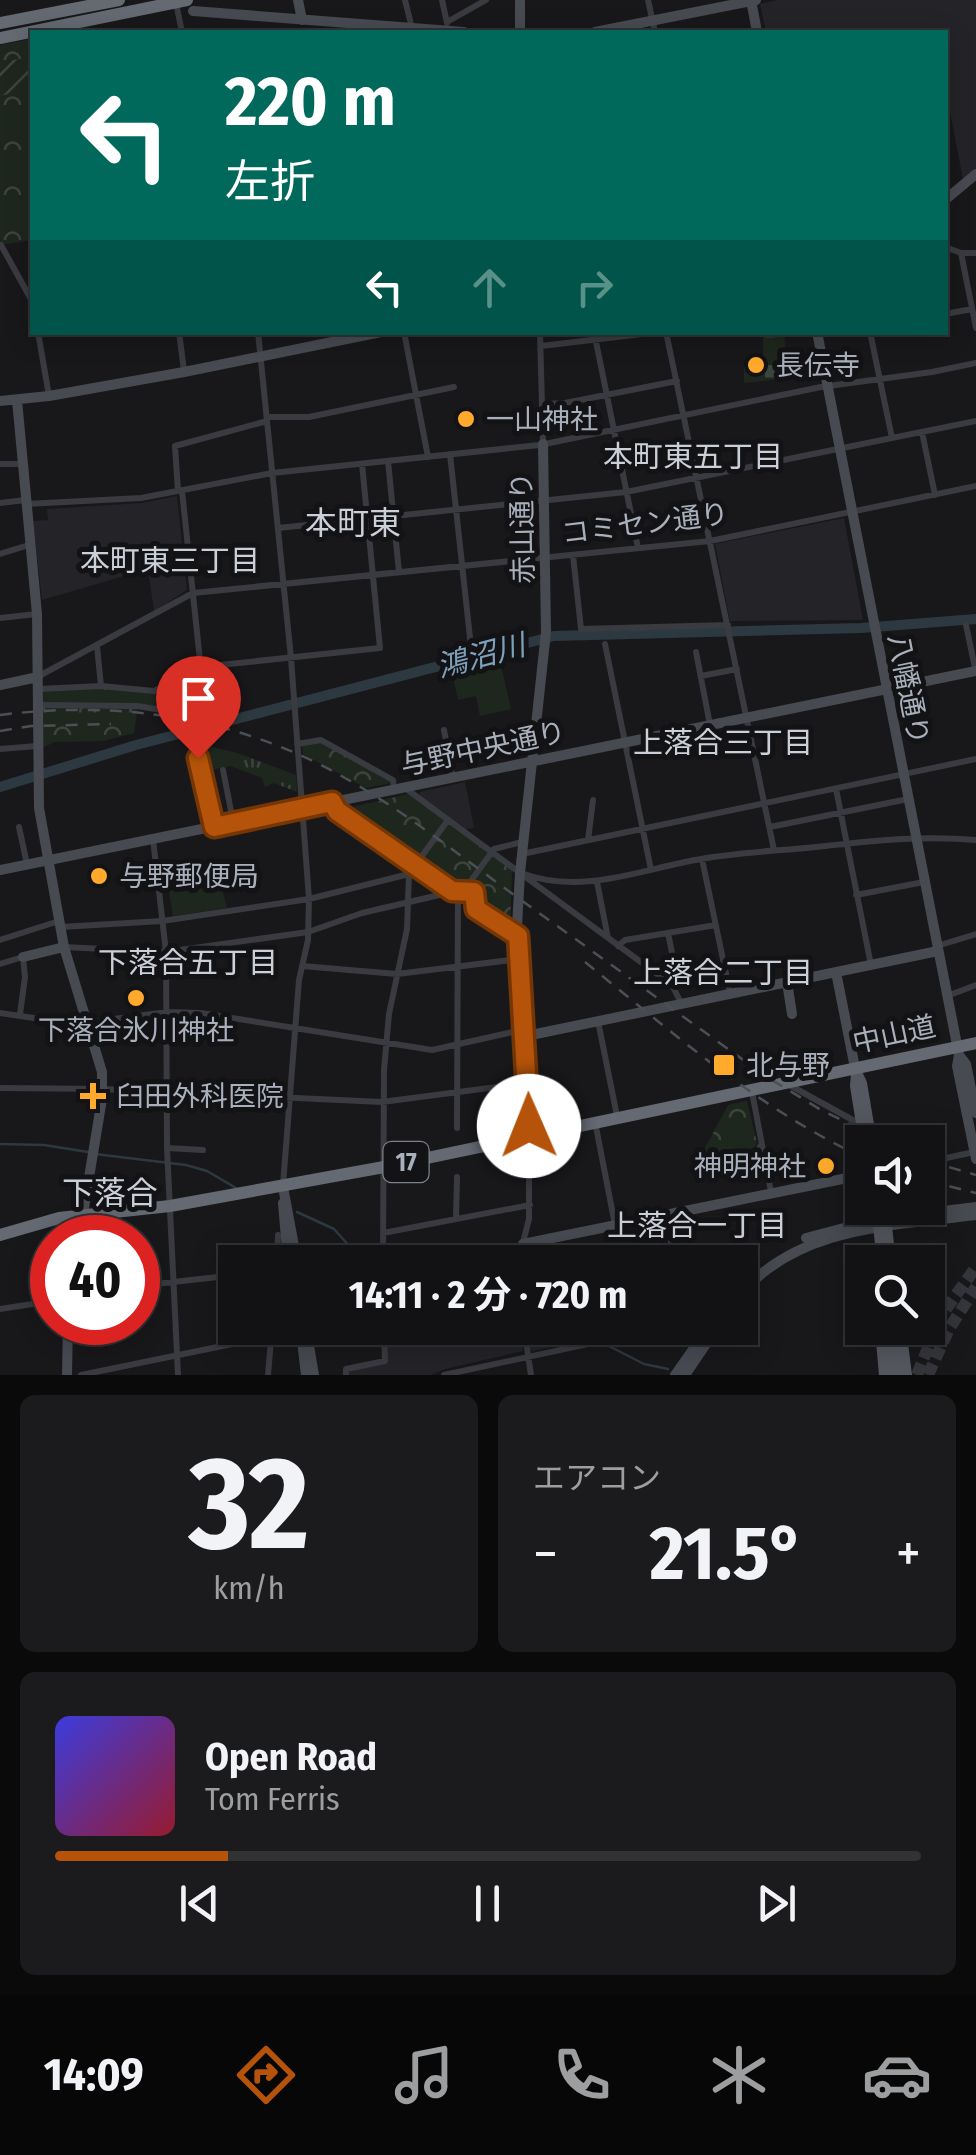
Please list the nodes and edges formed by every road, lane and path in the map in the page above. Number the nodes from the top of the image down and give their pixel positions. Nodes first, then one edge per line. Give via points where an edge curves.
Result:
1 (88, 0) edge
2 (119, 0) edge
3 (160, 0) edge
4 (298, 0) edge
5 (405, 0) edge
6 (442, 0) edge
7 (486, 0) edge
8 (520, 0) edge
9 (648, 0) edge
10 (753, 0) edge
11 (50, 4) edge
12 (186, 7) edge
13 (0, 20) edge
14 (303, 26) edge
15 (447, 27) edge
16 (654, 27) edge
17 (56, 30) edge
18 (415, 30) edge
19 (520, 30) edge
20 (619, 30) edge
21 (757, 30) edge
22 (30, 32) edge
23 (0, 35) edge
24 (976, 174) edge
25 (948, 197) edge
26 (1, 244) edge
27 (948, 248) edge
28 (961, 253) junction
29 (976, 253) edge
30 (30, 296) edge
31 (972, 308) junction
32 (948, 313) edge
33 (976, 328) edge
34 (39, 335) edge
35 (178, 335) edge
36 (258, 335) edge
37 (405, 335) edge
38 (540, 335) edge
39 (622, 335) edge
40 (664, 335) edge
41 (819, 335) edge
42 (871, 335) edge
43 (337, 337) edge
44 (594, 337) edge
45 (542, 346) junction
46 (260, 357) junction
47 (976, 363) edge
48 (184, 372) junction
49 (880, 379) junction
50 (677, 381) junction
51 (828, 385) junction
52 (454, 387) dead end
53 (416, 395) junction
54 (606, 395) junction
55 (49, 396) junction
56 (0, 400) edge
57 (16, 400) junction
58 (544, 404) junction
59 (684, 414) junction
60 (267, 419) junction
61 (976, 420) edge
62 (614, 429) junction
63 (922, 432) junction
64 (892, 438) junction
65 (543, 444) junction
66 (840, 449) junction
67 (450, 454) junction
68 (428, 456) junction
69 (388, 461) junction
70 (0, 464) edge
71 (22, 464) junction
72 (362, 464) junction
73 (272, 473) junction
74 (698, 478) junction
75 (976, 486) edge
76 (180, 491) junction
77 (626, 492) junction
78 (934, 495) junction
79 (545, 501) junction
80 (25, 502) junction
81 (0, 503) edge
82 (456, 510) junction
83 (852, 512) junction
84 (394, 517) junction
85 (368, 520) junction
86 (278, 528) junction
87 (710, 542) junction
88 (29, 545) junction
89 (638, 548) junction
90 (0, 554) edge
91 (573, 556) junction
92 (545, 558) junction
93 (462, 566) junction
94 (399, 572) junction
95 (373, 575) junction
96 (284, 584) junction
97 (193, 593) junction
98 (37, 614) junction
99 (0, 618) edge
100 (966, 625) dead end
101 (728, 626) junction
102 (605, 644) dead end
103 (97, 646) junction
104 (471, 648) dead end
105 (696, 652) dead end
106 (291, 658) junction
107 (202, 666) junction
108 (737, 670) junction
109 (976, 672) edge
110 (701, 676) junction
111 (38, 683) junction
112 (0, 685) edge
113 (101, 686) junction
114 (886, 690) junction
115 (38, 705) junction
116 (747, 718) junction
117 (710, 725) junction
118 (444, 730) dead end
119 (624, 742) junction
120 (298, 744) junction
121 (38, 746) junction
122 (0, 749) edge
123 (198, 758) dead end
124 (976, 759) edge
125 (532, 762) junction
126 (223, 770) dead end
127 (903, 776) junction
128 (454, 778) junction
129 (399, 788) junction
130 (836, 790) junction
131 (908, 798) junction
132 (593, 800) dead end
133 (332, 802) junction
134 (765, 803) junction
135 (302, 809) junction
136 (840, 813) junction
137 (448, 820) junction
138 (234, 822) junction
139 (214, 827) junction
140 (770, 827) junction
141 (19, 828) dead end
142 (643, 829) junction
143 (915, 836) junction
144 (154, 839) junction
145 (588, 840) junction
146 (976, 840) edge
147 (846, 843) junction
148 (523, 848) junction
149 (774, 850) junction
150 (492, 851) junction
151 (702, 859) junction
152 (49, 860) junction
153 (27, 864) junction
154 (415, 864) junction
155 (0, 870) edge
156 (651, 870) junction
157 (520, 873) junction
158 (408, 874) junction
159 (597, 882) junction
160 (924, 882) junction
161 (461, 891) junction
162 (856, 895) junction
163 (309, 899) junction
164 (406, 903) junction
165 (162, 920) junction
166 (60, 924) junction
167 (716, 925) junction
168 (308, 932) junction
169 (668, 933) junction
170 (976, 934) edge
171 (518, 936) junction
172 (608, 939) junction
173 (0, 940) edge
174 (618, 946) junction
175 (64, 947) junction
176 (938, 949) junction
177 (166, 952) junction
178 (23, 956) junction
179 (520, 959) junction
180 (0, 964) edge
181 (871, 965) junction
182 (302, 966) junction
183 (458, 967) junction
184 (836, 972) junction
185 (397, 974) junction
186 (667, 982) junction
187 (787, 982) junction
188 (976, 984) edge
189 (730, 994) junction
190 (947, 996) junction
191 (681, 1004) junction
192 (168, 1012) junction
193 (0, 1013) edge
194 (20, 1014) junction
195 (792, 1014) dead end
196 (89, 1021) junction
197 (598, 1021) junction
198 (295, 1026) junction
199 (526, 1032) junction
200 (386, 1041) junction
201 (976, 1043) edge
202 (458, 1044) junction
203 (958, 1051) junction
204 (976, 1051) edge
205 (856, 1071) junction
206 (528, 1082) junction
207 (790, 1086) junction
208 (0, 1088) edge
209 (103, 1089) junction
210 (166, 1092) junction
211 (458, 1092) junction
212 (752, 1092) junction
213 (289, 1098) junction
214 (975, 1100) edge
215 (382, 1102) junction
216 (976, 1113) edge
217 (617, 1116) junction
218 (861, 1124) joint
219 (869, 1125) edge
220 (596, 1127) junction
221 (457, 1128) dead end
222 (529, 1137) junction
223 (762, 1144) junction
224 (167, 1148) junction
225 (203, 1150) dead end
226 (975, 1156) edge
227 (945, 1160) edge
228 (384, 1167) junction
229 (706, 1168) dead end
230 (457, 1177) dead end
231 (845, 1178) edge
232 (283, 1187) junction
233 (771, 1194) junction
234 (530, 1205) junction
235 (170, 1206) junction
236 (976, 1208) edge
237 (945, 1211) edge
238 (84, 1214) junction
239 (666, 1215) junction
240 (976, 1216) edge
241 (945, 1217) edge
242 (456, 1220) junction
243 (853, 1225) edge
244 (862, 1225) edge
245 (615, 1226) junction
246 (383, 1233) junction
247 (0, 1235) edge
248 (278, 1235) dead end
249 (523, 1244) joint
250 (278, 1245) edge
251 (287, 1245) edge
252 (295, 1245) edge
253 (383, 1245) edge
254 (672, 1245) edge
255 (758, 1268) edge
256 (218, 1277) edge
257 (758, 1277) edge
258 (174, 1282) junction
259 (160, 1284) edge
260 (30, 1305) edge
261 (0, 1310) edge
262 (218, 1344) edge
263 (67, 1345) edge
264 (271, 1345) edge
265 (305, 1345) edge
266 (308, 1345) edge
267 (385, 1345) edge
268 (526, 1345) edge
269 (577, 1345) edge
270 (700, 1345) edge
271 (705, 1345) edge
272 (883, 1345) edge
273 (888, 1345) edge
274 (897, 1345) edge
275 (902, 1345) edge
276 (177, 1353) junction
277 (527, 1356) junction
278 (470, 1371) edge
279 (686, 1373) edge
280 (66, 1375) edge
281 (81, 1375) edge
282 (178, 1375) edge
283 (268, 1375) edge
284 (306, 1375) edge
285 (314, 1375) edge
286 (346, 1375) edge
287 (444, 1375) edge
288 (531, 1375) edge
289 (884, 1375) edge
290 (896, 1375) edge
291 (908, 1375) edge

1 - 11 highway
2 - 13 highway
3 - 23 highway
4 - 14 street
5 - 18 street
6 - 15 street
7 - 15 street
8 - 19 street
9 - 16 street
10 - 16 street
10 - 21 street
11 - 13 highway
12 - 14 street
12 - 17 highway
14 - 18 street
15 - 18 street
16 - 20 street
22 - 23 highway
24 - 25 street
26 - 30 street
27 - 28 street
28 - 29 street
28 - 31 street
31 - 32 street
31 - 33 street
34 - 55 street
35 - 48 street
36 - 46 street
37 - 53 street
38 - 45 street, 赤山通り
39 - 44 street
40 - 50 street
41 - 51 street, 八幡通り
42 - 49 street
43 - 46 street
44 - 45 street
44 - 54 street
45 - 58 street, 赤山通り
46 - 48 street
46 - 60 street
47 - 49 street
48 - 55 street
49 - 51 street
49 - 64 street
50 - 54 street
50 - 59 street
51 - 59 street
51 - 66 street, 八幡通り
52 - 53 street
53 - 60 street via 309,418
53 - 68 street
54 - 58 street
54 - 62 street
55 - 57 street
56 - 57 street
57 - 71 street
58 - 65 street, 赤山通り
59 - 62 street
59 - 74 street
60 - 73 street
60 - 76 street via 175,446
61 - 63 street
62 - 65 street
62 - 77 street
63 - 64 street
63 - 78 street
64 - 66 street
65 - 67 street
65 - 79 street, 赤山通り
66 - 74 street
66 - 83 street, 八幡通り
67 - 68 street
67 - 82 street
68 - 69 street
69 - 72 street
69 - 84 street
70 - 71 street
71 - 80 street
72 - 73 street
72 - 85 street
73 - 76 street
73 - 86 street
74 - 77 street
74 - 87 street
75 - 78 street, コミセン通り
76 - 80 street
76 - 97 street
77 - 79 street
77 - 89 street
78 - 83 street, コミセン通り
79 - 82 street
79 - 92 street, 赤山通り
80 - 81 street
80 - 88 street
82 - 84 street
82 - 93 street
83 - 87 street, コミセン通り
83 - 114 street, 八幡通り
84 - 85 street
84 - 94 street
85 - 86 street
85 - 95 street
86 - 96 street
87 - 89 street, コミセン通り
87 - 101 street
88 - 90 street
88 - 98 street
89 - 91 street, コミセン通り
91 - 92 street, コミセン通り
91 - 101 street via 581,629
92 - 93 street, コミセン通り
92 - 125 street, 赤山通り via 546,638
93 - 94 street, コミセン通り
93 - 104 street
94 - 95 street, コミセン通り
95 - 96 street, コミセン通り
95 - 106 street via 380,648
96 - 97 street, コミセン通り
96 - 106 street
97 - 103 street, コミセン通り
97 - 107 street
98 - 99 street
98 - 111 street
100 - 109 street
101 - 108 street
102 - 119 street
103 - 111 street, コミセン通り
103 - 113 street
105 - 110 street
106 - 107 street
106 - 120 street
107 - 113 street via 154,690
107 - 115 street via 206,717 138,706
108 - 110 street
108 - 116 street
109 - 114 street, 与野中央通り
110 - 117 street
111 - 112 street
111 - 113 street
111 - 115 street
114 - 116 street, 与野中央通り
114 - 127 street, 八幡通り
115 - 121 street
116 - 117 street, 与野中央通り
116 - 134 street
117 - 119 street, 与野中央通り
118 - 128 street
119 - 125 street, 与野中央通り
119 - 142 street
120 - 129 street via 322,740
120 - 135 street
121 - 122 street
121 - 152 street
123 - 139 street
124 - 127 street
125 - 128 street, 与野中央通り
125 - 148 street, 赤山通り
126 - 138 street
127 - 130 street
127 - 131 street, 八幡通り
128 - 129 street, 与野中央通り
129 - 133 street, 与野中央通り
129 - 137 street
130 - 134 street
130 - 136 street
131 - 136 street
131 - 143 street, 八幡通り
132 - 145 street
133 - 135 street, 与野中央通り
133 - 154 street
134 - 140 street
134 - 142 street
135 - 138 street, 与野中央通り
135 - 163 street
136 - 140 street
136 - 147 street
137 - 150 street
137 - 154 street
138 - 139 street, 与野中央通り
139 - 144 street, 与野中央通り
140 - 149 street
141 - 153 street
142 - 145 street
142 - 156 street
143 - 146 street
143 - 147 street
143 - 160 street, 八幡通り
144 - 152 street, 与野中央通り
144 - 165 street
145 - 148 street
147 - 149 street
147 - 162 street
148 - 150 street
148 - 157 street, 赤山通り
149 - 151 street
150 - 157 street
150 - 161 street
151 - 156 street
151 - 167 street
152 - 153 street, 与野中央通り
152 - 166 street
153 - 155 street, 与野中央通り
154 - 158 street
154 - 161 street
156 - 159 street
157 - 159 street
157 - 171 street, 赤山通り
157 - 172 street
158 - 163 street
158 - 164 street
159 - 172 street
160 - 162 street
160 - 176 street, 八幡通り
161 - 164 street
161 - 171 street via 474,892 476,909
161 - 183 street
162 - 181 street
163 - 165 street
163 - 168 street
164 - 168 street
164 - 185 street
165 - 166 street
165 - 177 street
166 - 173 street
166 - 175 street
167 - 169 street
167 - 189 street
168 - 177 street
168 - 182 street
169 - 174 street
169 - 186 street via 674,968
170 - 176 street
171 - 179 street, 赤山通り
172 - 174 street
174 - 186 street
175 - 177 street
175 - 178 street
175 - 196 street
176 - 181 street
176 - 190 street, 八幡通り
177 - 192 street
178 - 180 street
178 - 194 street
179 - 183 street
179 - 199 street
181 - 184 street
182 - 185 street
182 - 198 street
183 - 185 street
183 - 202 street
184 - 187 street
184 - 205 street
185 - 200 street
186 - 191 street
187 - 189 street
187 - 195 street
188 - 190 street
189 - 191 street
190 - 203 street, 八幡通り
191 - 197 street
192 - 196 street
192 - 198 street
192 - 210 street
193 - 194 street
194 - 196 street
196 - 209 street
197 - 199 street
197 - 217 street
198 - 200 street
198 - 213 street
199 - 202 street
199 - 206 street
200 - 202 street via 432,1050
200 - 215 street
201 - 203 highway, 中山道 / 17
202 - 211 street
203 - 204 highway, 中山道 / 17
203 - 205 highway, 中山道 / 17
203 - 214 street
203 - 226 street
205 - 207 highway, 中山道 / 17
205 - 212 highway, 中山道 / 17
205 - 218 main road
205 - 219 main road
206 - 211 street
206 - 222 street
207 - 212 highway, 中山道 / 17
207 - 218 street
208 - 209 street
209 - 210 street
209 - 238 street
210 - 213 street
210 - 224 street
211 - 215 street
211 - 221 street
212 - 217 highway, 中山道 / 17
212 - 220 highway, 中山道 / 17
212 - 223 street
213 - 215 street
213 - 232 street
214 - 216 street
215 - 228 street
217 - 222 highway, 中山道 / 17
220 - 222 highway, 中山道 / 17
220 - 245 street
222 - 228 highway, 中山道 / 17
222 - 234 street
223 - 229 street via 753,1158
223 - 233 street
224 - 225 street
224 - 235 street
226 - 227 street
228 - 232 highway, 中山道 / 17
228 - 246 street
230 - 242 street
231 - 233 street
232 - 235 highway, 17
232 - 251 street
232 - 252 street
233 - 239 street
234 - 242 street
234 - 249 street
235 - 238 highway, 17
235 - 258 street
236 - 237 street
238 - 247 highway, 17
239 - 245 street
239 - 254 street
240 - 241 street
242 - 246 street
243 - 255 street via 793,1244
244 - 257 street via 791,1252
245 - 249 street
246 - 253 street
248 - 250 street
256 - 258 street
258 - 259 street
258 - 276 street
260 - 261 street
262 - 276 street
263 - 280 street
264 - 283 street
265 - 284 street
266 - 285 street
267 - 286 street via 385,1361
268 - 277 street
269 - 277 street
270 - 279 street
271 - 279 street
272 - 289 main road
273 - 290 main road
274 - 290 main road
275 - 291 main road
276 - 281 street
276 - 282 street
277 - 278 street
277 - 288 street
278 - 287 street

